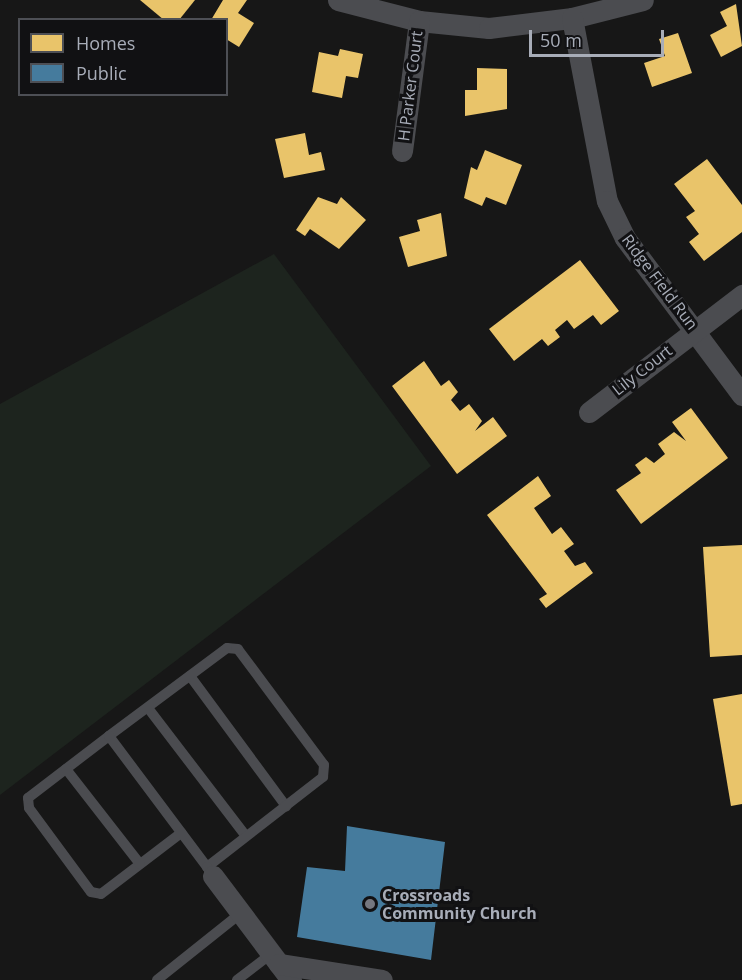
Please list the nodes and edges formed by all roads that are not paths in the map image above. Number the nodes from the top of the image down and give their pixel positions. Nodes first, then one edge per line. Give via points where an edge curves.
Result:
1 (338, 0) edge
2 (643, 0) edge
3 (572, 18) junction
4 (419, 21) junction
5 (402, 150) dead end
6 (742, 295) edge
7 (696, 329) junction
8 (742, 395) edge
9 (589, 411) dead end
10 (190, 676) junction
11 (148, 708) junction
12 (109, 736) junction
13 (66, 769) junction
14 (286, 806) junction
15 (182, 833) junction
16 (246, 836) junction
17 (140, 864) junction
18 (210, 871) junction
19 (241, 913) junction
20 (281, 966) edge
21 (157, 980) edge
22 (237, 980) edge
23 (382, 980) edge

1 - 4 street
2 - 3 street
3 - 4 street via 489,28
3 - 7 street, Ridge Field Run via 608,201 625,238
4 - 5 street, H Parker Court
6 - 7 street, Lily Court
7 - 8 street, Ridge Field Run
7 - 9 street, Lily Court
10 - 11 lane
10 - 14 lane
10 - 14 lane via 227,648 238,649 324,765 323,777
11 - 12 lane
11 - 16 lane
12 - 13 lane
12 - 15 lane
13 - 17 lane
13 - 17 lane via 28,798 29,808 92,892 101,894
14 - 16 lane
15 - 17 lane
15 - 18 lane
16 - 18 lane
18 - 19 street
19 - 20 street
19 - 21 lane
20 - 22 lane
20 - 23 street

